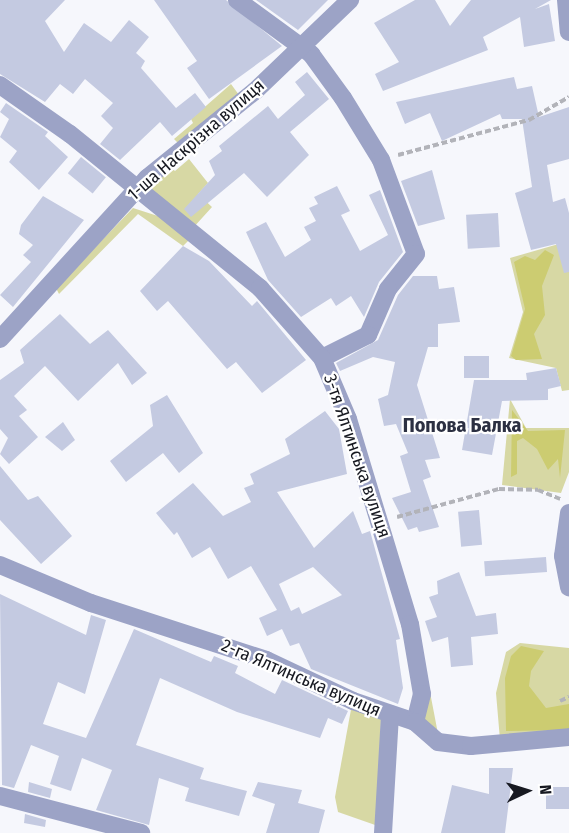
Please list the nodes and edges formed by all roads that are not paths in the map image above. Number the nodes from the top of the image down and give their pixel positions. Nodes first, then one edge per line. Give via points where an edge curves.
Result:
1 (237, 0) edge
2 (350, 0) edge
3 (566, 0) edge
4 (569, 32) edge
5 (299, 47) junction
6 (0, 85) edge
7 (136, 189) junction
8 (0, 339) edge
9 (322, 358) junction
10 (569, 513) edge
11 (0, 565) edge
12 (569, 587) edge
13 (390, 714) junction
14 (415, 722) junction
15 (569, 737) edge
16 (0, 796) edge
17 (141, 833) edge
18 (383, 833) edge

1 - 5 street
2 - 5 street, 1-ша Наскрізна вулиця
3 - 4 street
5 - 7 street, 1-ша Наскрізна вулиця
5 - 9 street via 315,59 381,160 416,259 388,289 368,335
6 - 7 street, 3-тя Ялтинська вулиця
7 - 8 street, 1-ша Наскрізна вулиця
7 - 9 street, 3-тя Ялтинська вулиця via 260,288
9 - 14 street, 3-тя Ялтинська вулиця via 380,522 419,666 422,704
10 - 12 street via 563,556
11 - 13 street, 2-га Ялтинська вулиця via 91,603 258,657
13 - 14 street, 2-га Ялтинська вулиця
13 - 18 street
14 - 15 street, 2-га Ялтинська вулиця via 438,742 456,745
16 - 17 street

